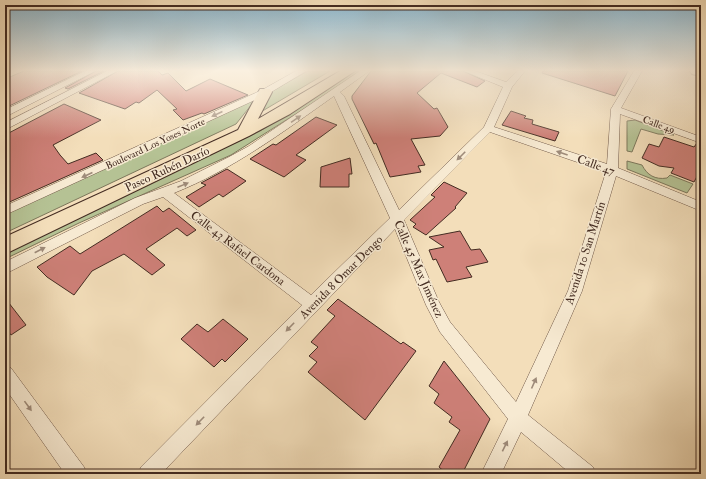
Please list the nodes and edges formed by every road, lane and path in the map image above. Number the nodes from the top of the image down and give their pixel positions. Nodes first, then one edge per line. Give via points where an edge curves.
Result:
1 (46, 93) edge
2 (69, 93) edge
3 (262, 93) edge
4 (264, 93) edge
5 (320, 93) edge
6 (323, 93) edge
7 (336, 93) edge
8 (504, 93) edge
9 (625, 93) edge
10 (616, 109) junction
11 (5, 114) edge
12 (5, 127) edge
13 (488, 128) junction
14 (244, 133) junction
15 (701, 140) edge
16 (612, 170) junction
17 (165, 192) junction
18 (701, 207) edge
19 (5, 211) edge
20 (398, 221) junction
21 (5, 246) edge
22 (5, 268) edge
23 (312, 304) junction
24 (5, 374) edge
25 (518, 418) junction
26 (77, 474) edge
27 (148, 474) edge
28 (491, 474) edge
29 (586, 474) edge

1 - 11 street
2 - 12 street
3 -> 19 street, Boulevard Los Yoses Norte
4 - 14 highway
5 - 14 highway, Paseo Rubén Darío
17 -> 6 street via 198,178 253,148
7 - 20 street, Calle 45 Max Jiménez via 346,108
8 - 13 street, Avenida 8 Omar Dengo
9 - 10 street, Avenida 10 San Martín
10 - 15 street, Calle 49
10 - 16 street, Avenida 10 San Martín
16 -> 13 street, Calle 47
13 -> 20 street, Avenida 8 Omar Dengo
14 - 21 highway, Paseo Rubén Darío
16 - 18 street, Calle 47
25 -> 16 street, Avenida 10 San Martín via 575,290
22 -> 17 street via 84,227 139,201
17 - 23 street, Calle 43 Rafael Cardona
20 - 23 street, Avenida 8 Omar Dengo
20 - 25 street, Calle 45 Max Jiménez via 433,305 445,327
23 -> 27 street, Avenida 8 Omar Dengo
24 -> 26 street
28 -> 25 street, Avenida 10 San Martín
25 - 29 street, Calle 45 Max Jiménez

